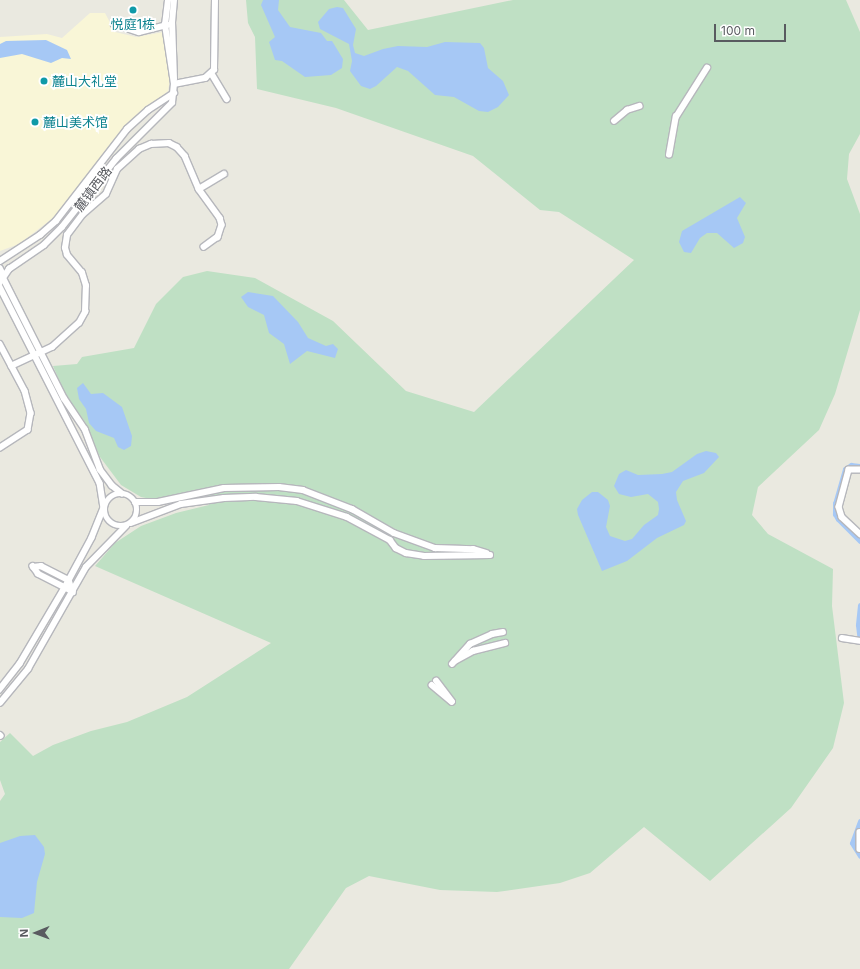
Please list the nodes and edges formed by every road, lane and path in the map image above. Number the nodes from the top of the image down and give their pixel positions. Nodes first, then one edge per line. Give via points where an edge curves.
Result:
1 (168, 0) edge
2 (174, 0) edge
3 (215, 0) edge
4 (114, 24) dead end
5 (168, 24) junction
6 (707, 68) dead end
7 (212, 74) junction
8 (174, 81) junction
9 (174, 93) junction
10 (227, 99) dead end
11 (639, 106) dead end
12 (614, 121) dead end
13 (669, 155) dead end
14 (224, 174) dead end
15 (199, 189) junction
16 (204, 247) dead end
17 (0, 261) edge
18 (0, 268) edge
19 (1, 280) edge
20 (0, 287) edge
21 (0, 344) edge
22 (40, 353) junction
23 (33, 355) junction
24 (12, 366) junction
25 (64, 399) junction
26 (58, 403) junction
27 (0, 448) edge
28 (100, 470) junction
29 (860, 470) edge
30 (94, 472) junction
31 (122, 494) junction
32 (181, 501) junction
33 (135, 502) junction
34 (104, 508) junction
35 (128, 525) junction
36 (860, 534) edge
37 (69, 580) junction
38 (65, 588) junction
39 (72, 592) junction
40 (503, 632) dead end
41 (842, 638) dead end
42 (860, 641) edge
43 (505, 643) dead end
44 (436, 680) dead end
45 (432, 685) dead end
46 (0, 690) edge
47 (0, 703) edge
48 (860, 832) edge
49 (860, 849) edge

1 - 5 street
2 - 5 street
3 - 7 street via 215,59
4 - 5 street via 139,32
5 - 8 street
6 - 13 street via 676,117
7 - 8 street via 205,78
7 - 10 street
8 - 9 street
9 - 17 street via 148,110 127,129 56,221 40,235
9 - 19 street, 麓镇西路 via 169,107 116,159 62,227 44,245 9,269
11 - 12 street via 627,110
14 - 15 street
15 - 16 street via 220,218 222,225 218,237
15 - 22 street via 185,156 169,143 151,144 124,161 106,194 84,214 67,235 65,242 67,255 82,273 86,286 85,312 79,323 64,338
18 - 19 street
19 - 22 street
20 - 23 street
21 - 24 street
22 - 23 street
22 - 25 street
23 - 24 street
23 - 26 street
24 - 27 street via 25,391 31,413 28,430
25 - 26 street
25 - 28 street via 85,430
26 - 30 street
28 - 30 street
28 - 31 street
29 - 36 street via 849,470 839,507 842,517
30 - 34 street via 103,494
31 - 33 street
31 - 34 street via 110,497
32 - 32 street via 224,498 297,501 347,517 390,540 396,548 406,553 424,556 490,554 473,549 434,548 394,533 352,509 303,490 279,487 224,488
32 - 33 street
32 - 35 street
33 - 35 street via 137,513
34 - 35 street via 108,521 119,527
34 - 37 street via 92,538
35 - 39 street via 99,551 86,567
37 - 38 street
37 - 38 street via 41,566 33,567 38,574
37 - 39 street
38 - 39 street
38 - 46 street via 20,664
39 - 47 street via 28,669
40 - 43 street via 470,644 452,664 473,651
41 - 42 street
44 - 45 street via 452,702
48 - 49 street

